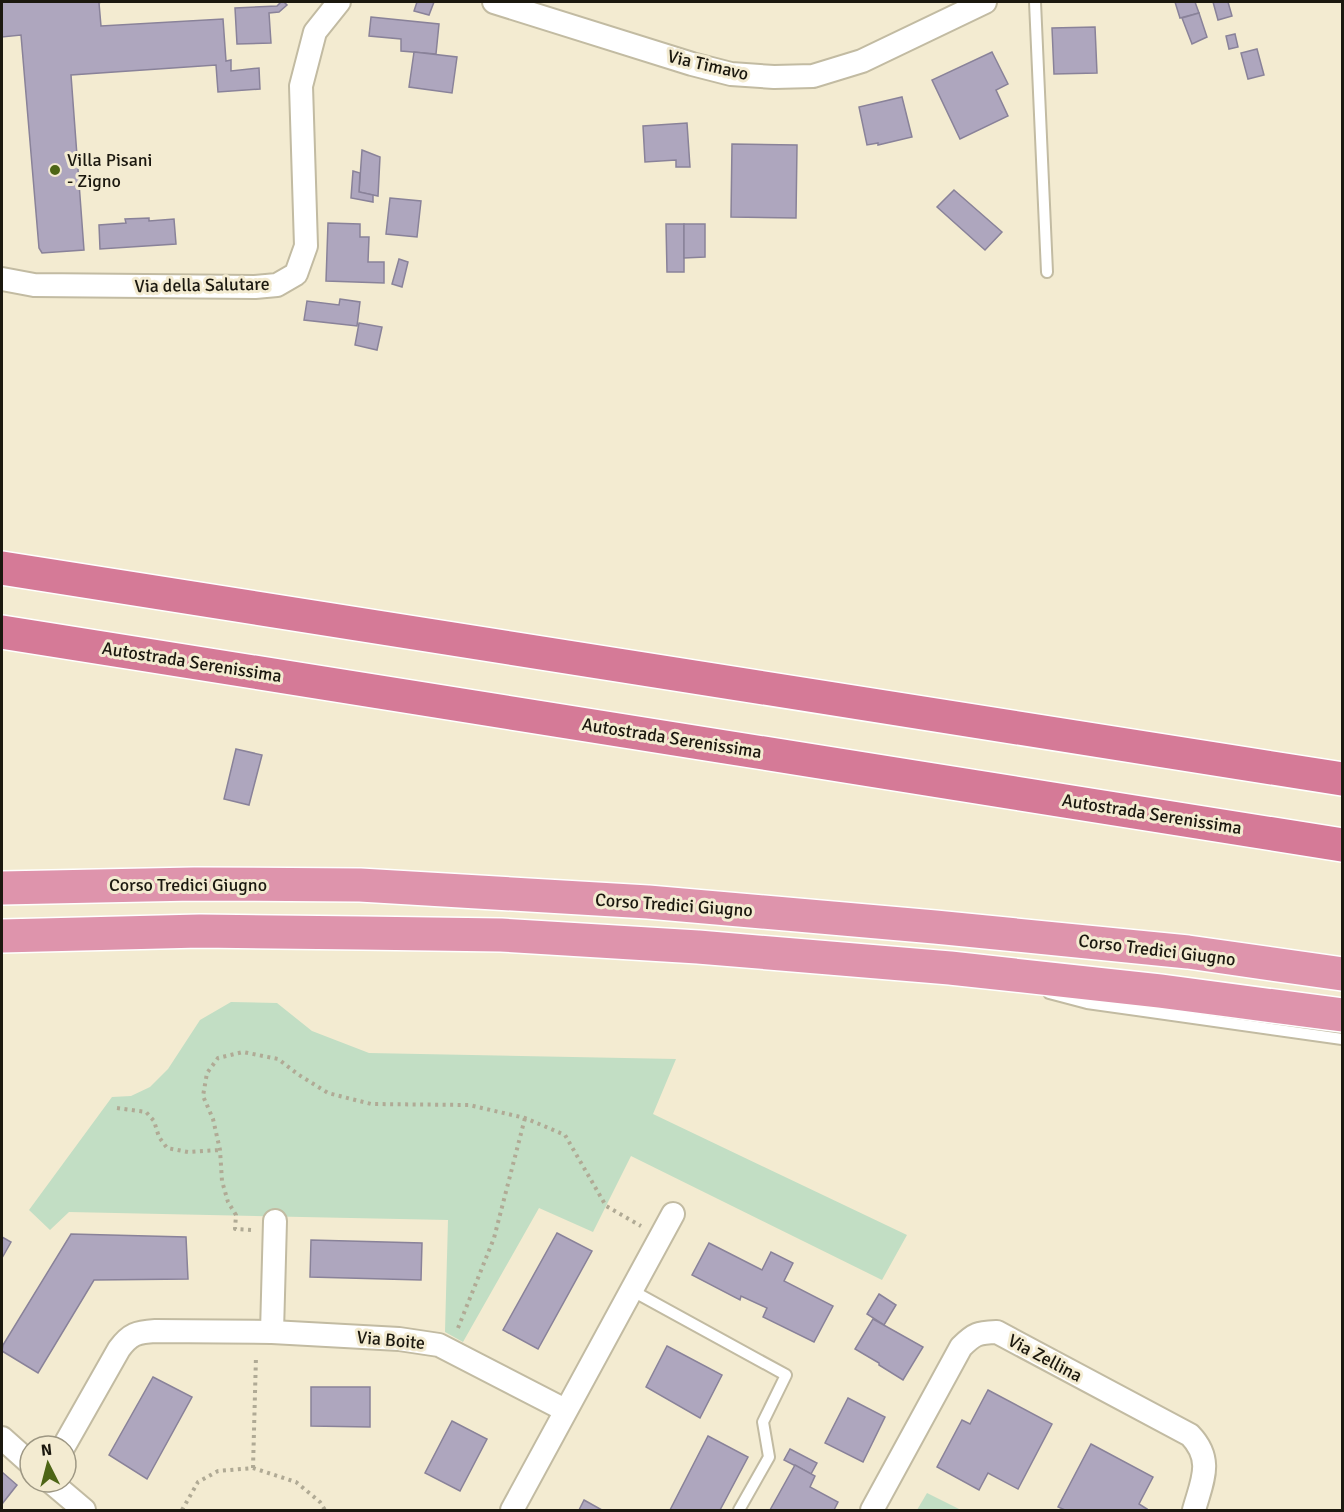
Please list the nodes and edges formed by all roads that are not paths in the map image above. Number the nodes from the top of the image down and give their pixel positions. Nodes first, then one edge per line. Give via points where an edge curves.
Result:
1 (339, 2) edge
2 (494, 2) edge
3 (985, 2) edge
4 (1035, 2) edge
5 (1047, 272) dead end
6 (2, 279) edge
7 (2, 568) edge
8 (2, 632) edge
9 (1342, 779) edge
10 (1342, 844) edge
11 (2, 888) edge
12 (2, 936) edge
13 (950, 968) junction
14 (1342, 974) edge
15 (1030, 988) dead end
16 (1042, 992) dead end
17 (1342, 1015) edge
18 (1342, 1039) edge
19 (673, 1214) dead end
20 (275, 1226) road end
21 (631, 1290) junction
22 (264, 1332) junction
23 (566, 1410) junction
24 (71, 1434) edge
25 (2, 1438) edge
26 (18, 1452) edge
27 (65, 1494) edge
28 (84, 1510) edge
29 (512, 1510) edge
30 (738, 1510) edge
31 (873, 1510) edge
32 (1194, 1510) edge

1 - 6 street, Via della Salutare via 315,32 301,86 306,246 296,274 277,285 255,287 34,285
2 - 3 street, Via Timavo via 692,64 731,74 774,78 813,76 861,61
4 - 5 lane
7 - 9 highway
8 - 10 highway, Autostrada Serenissima
11 - 14 highway, Corso Tredici Giugno via 360,885 648,902 1188,952
12 - 13 highway via 200,931 501,935
13 - 15 lane
13 - 17 highway
16 - 18 lane via 1087,1003
19 - 21 street
20 - 22 street
21 - 23 street
21 - 30 lane via 786,1375 763,1422 769,1456
22 - 23 street, Via Boite via 399,1339 439,1345
22 - 24 street, Via Boite via 155,1330 127,1338
23 - 29 street
25 - 26 street
27 - 28 street
31 - 32 street, Via Zellina via 961,1347 972,1336 985,1332 997,1332 1190,1435 1205,1459

